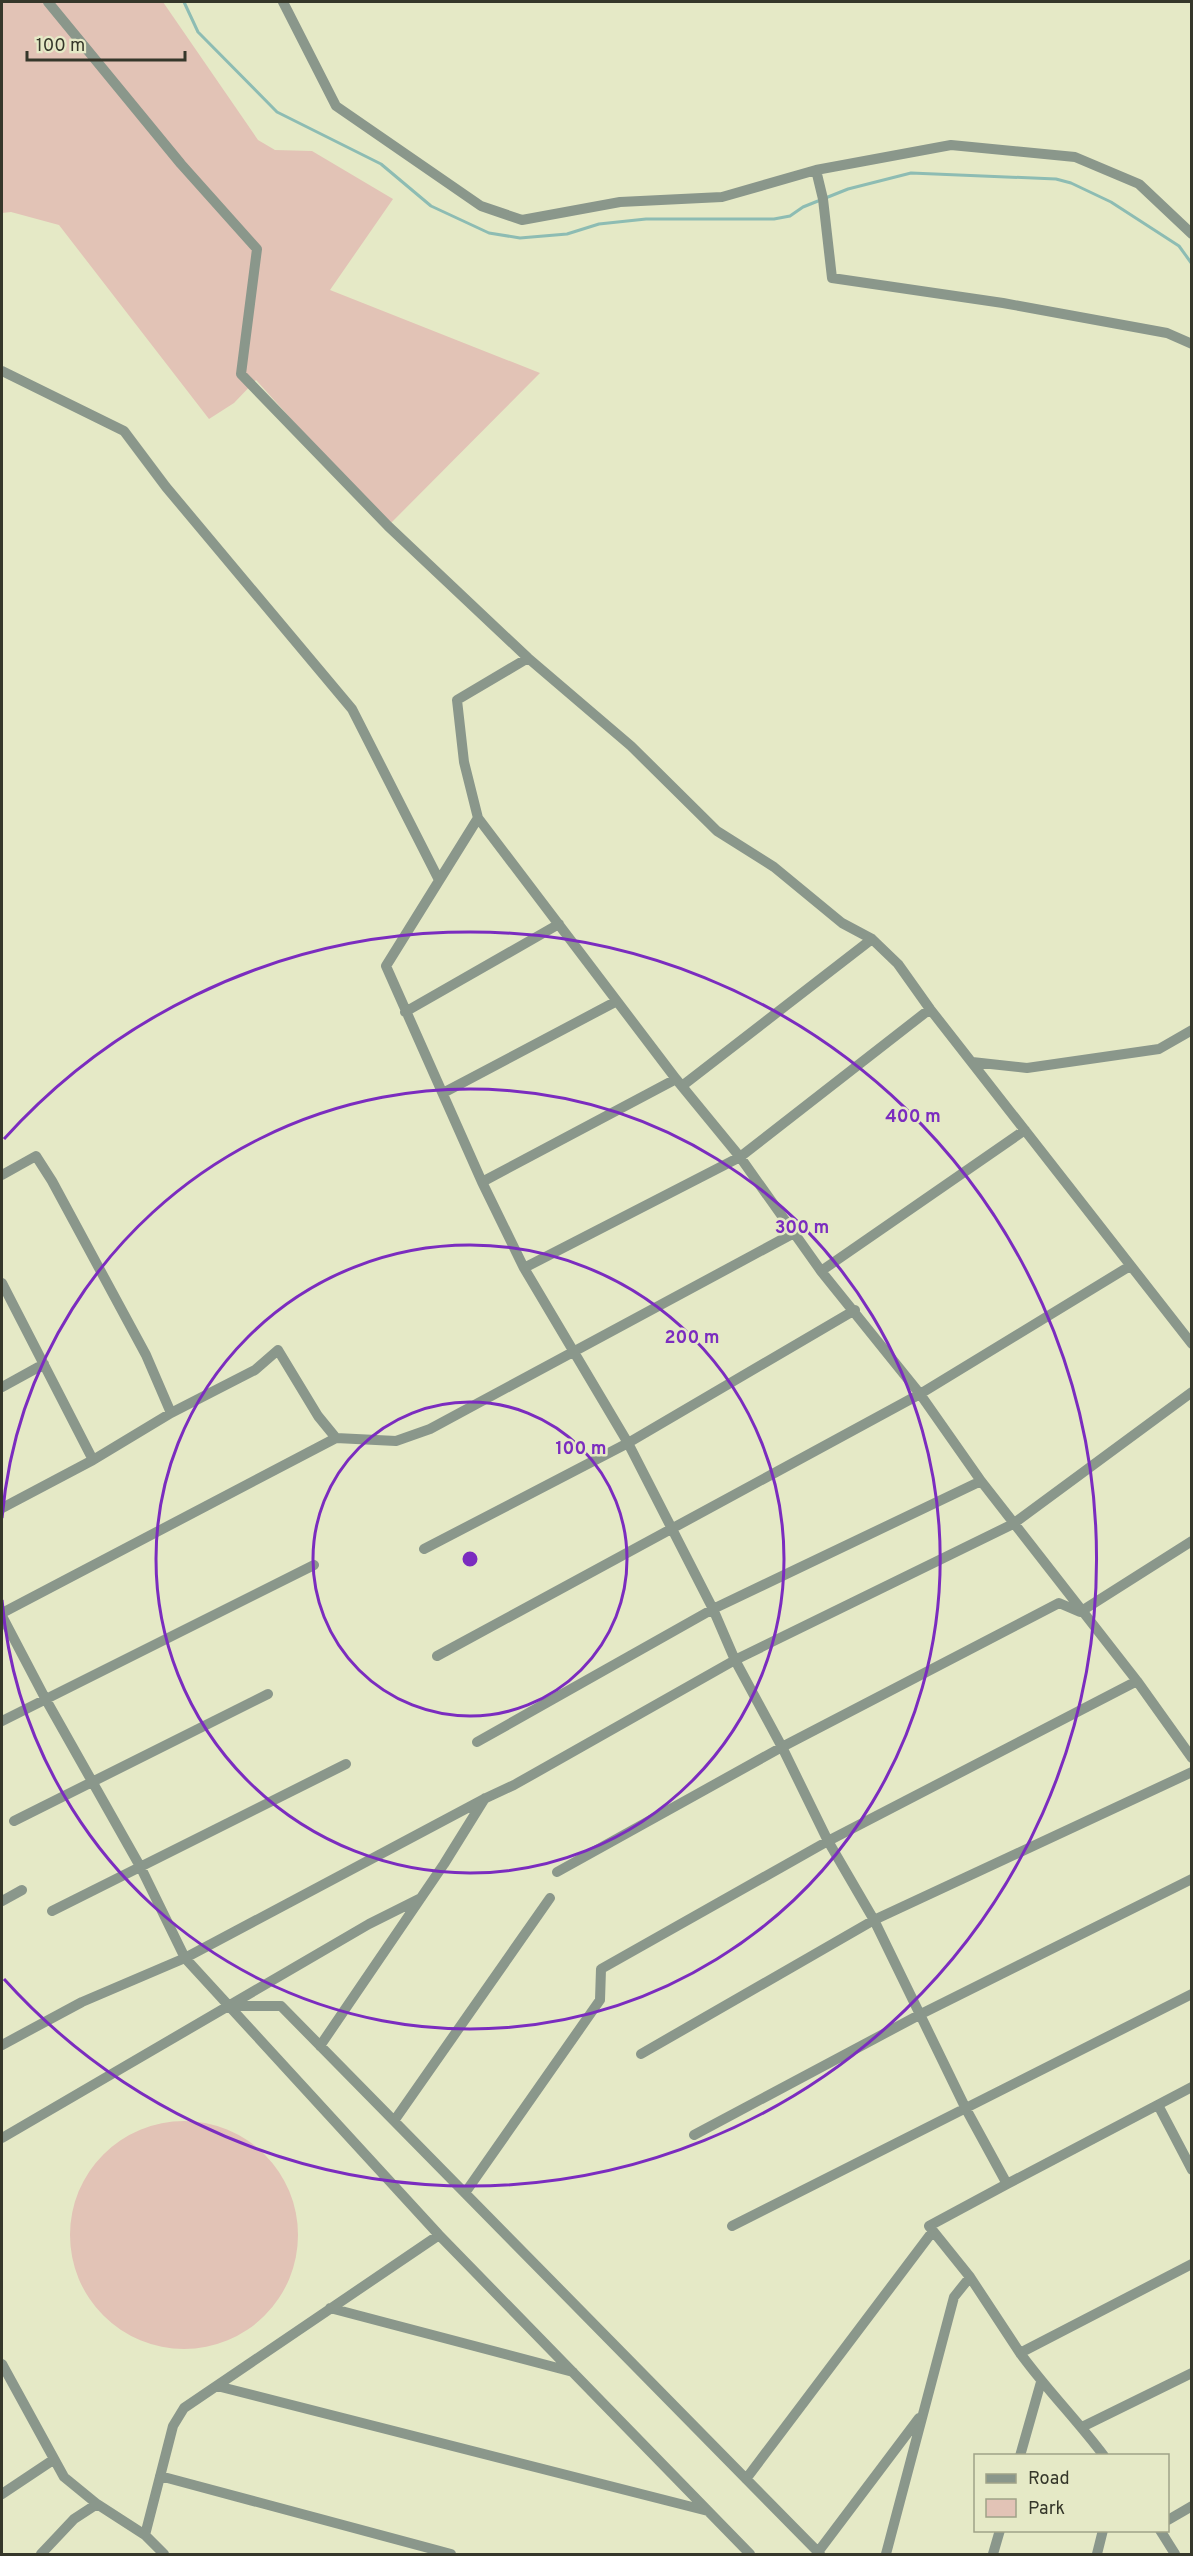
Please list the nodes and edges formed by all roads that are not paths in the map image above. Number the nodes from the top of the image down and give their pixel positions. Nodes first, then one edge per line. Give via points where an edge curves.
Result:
1 (48, 2) edge
2 (283, 2) edge
3 (816, 170) junction
4 (1191, 234) edge
5 (1191, 344) edge
6 (2, 371) edge
7 (528, 658) junction
8 (478, 818) junction
9 (440, 880) junction
10 (559, 924) junction
11 (872, 939) junction
12 (616, 1001) junction
13 (930, 1009) junction
14 (405, 1012) junction
15 (1191, 1030) edge
16 (972, 1062) junction
17 (679, 1082) junction
18 (443, 1093) junction
19 (1025, 1130) junction
20 (740, 1157) junction
21 (2, 1175) edge
22 (482, 1182) junction
23 (794, 1233) junction
24 (1130, 1266) junction
25 (524, 1268) junction
26 (821, 1271) junction
27 (2, 1283) edge
28 (855, 1310) junction
29 (1191, 1344) edge
30 (573, 1352) junction
31 (44, 1364) junction
32 (2, 1387) edge
33 (1191, 1392) edge
34 (920, 1394) junction
35 (171, 1413) junction
36 (336, 1438) junction
37 (628, 1443) junction
38 (93, 1460) junction
39 (981, 1481) junction
40 (2, 1508) edge
41 (1013, 1524) junction
42 (672, 1530) junction
43 (1191, 1541) edge
44 (424, 1549) dead end
45 (314, 1565) dead end
46 (713, 1609) junction
47 (1080, 1612) junction
48 (2, 1615) edge
49 (437, 1656) dead end
50 (735, 1660) junction
51 (1137, 1681) junction
52 (268, 1694) dead end
53 (45, 1698) junction
54 (2, 1721) edge
55 (477, 1742) dead end
56 (782, 1747) junction
57 (1191, 1758) edge
58 (346, 1764) dead end
59 (1191, 1772) edge
60 (91, 1782) junction
61 (486, 1797) junction
62 (14, 1821) dead end
63 (828, 1841) junction
64 (141, 1868) junction
65 (557, 1872) dead end
66 (1191, 1879) edge
67 (22, 1890) dead end
68 (421, 1898) junction
69 (550, 1898) dead end
70 (2, 1901) edge
71 (52, 1911) dead end
72 (874, 1920) junction
73 (185, 1958) junction
74 (1191, 1994) edge
75 (230, 2006) junction
76 (921, 2014) junction
77 (2, 2045) edge
78 (320, 2046) junction
79 (640, 2054) dead end
80 (1191, 2087) edge
81 (1158, 2105) junction
82 (966, 2109) junction
83 (394, 2121) junction
84 (694, 2135) dead end
85 (2, 2138) edge
86 (1191, 2170) edge
87 (1007, 2184) junction
88 (465, 2193) junction
89 (732, 2226) dead end
90 (933, 2231) junction
91 (439, 2235) junction
92 (1191, 2264) edge
93 (970, 2277) junction
94 (330, 2308) junction
95 (1020, 2353) junction
96 (2, 2368) edge
97 (573, 2372) junction
98 (1191, 2373) edge
99 (1041, 2382) junction
100 (217, 2386) junction
101 (923, 2413) junction
102 (1082, 2427) junction
103 (1021, 2454) edge
104 (1102, 2454) edge
105 (53, 2460) junction
106 (160, 2476) junction
107 (746, 2479) junction
108 (2, 2494) edge
109 (97, 2504) junction
110 (1191, 2506) edge
111 (708, 2511) junction
112 (1169, 2519) edge
113 (999, 2532) edge
114 (1102, 2532) edge
115 (1161, 2532) edge
116 (145, 2535) junction
117 (819, 2553) edge
118 (41, 2554) edge
119 (164, 2554) edge
120 (451, 2554) edge
121 (750, 2554) edge
122 (886, 2554) edge
123 (993, 2554) edge
124 (1097, 2554) edge
125 (1174, 2554) edge

1 - 7 street via 257,249 241,374 388,526
2 - 3 street via 336,106 481,206 522,220 620,202 722,197
3 - 4 street via 951,145 1075,157 1139,184
3 - 5 street via 832,278 1003,303 1167,333
6 - 9 street via 124,431 166,487 352,709
7 - 8 street via 457,700 464,762
7 - 11 street via 631,746 717,831 774,867 843,923
8 - 9 street
8 - 10 street
9 - 14 street via 386,966
10 - 12 street
10 - 14 street
11 - 13 street via 898,964
11 - 17 street
12 - 17 street
12 - 18 street
13 - 16 street
13 - 20 street
14 - 18 street
15 - 16 street via 1159,1049 1027,1068
16 - 19 street
17 - 20 street
17 - 22 street
18 - 22 street
19 - 24 street
19 - 26 street
20 - 23 street
20 - 25 street
21 - 35 street via 36,1156 146,1355
22 - 25 street
23 - 26 street
23 - 30 street
24 - 29 street
24 - 34 street
25 - 30 street
26 - 28 street
27 - 31 street
28 - 34 street
28 - 37 street
30 - 36 street via 430,1429 396,1441
30 - 37 street
31 - 32 street
31 - 38 street
33 - 41 street
34 - 39 street
34 - 42 street
35 - 36 street via 255,1370 278,1350
35 - 38 street
36 - 48 street
37 - 42 street
37 - 44 street
38 - 40 street
39 - 41 street
39 - 46 street
41 - 47 street
41 - 50 street
42 - 46 street
42 - 49 street
43 - 47 street
45 - 53 street
46 - 50 street
46 - 55 street
47 - 51 street
47 - 56 street via 1059,1603
48 - 53 street
50 - 56 street
50 - 61 street
51 - 57 street
51 - 63 street
52 - 60 street
53 - 54 street
53 - 60 street
56 - 63 street
56 - 65 street
58 - 64 street
59 - 72 street
60 - 62 street
60 - 64 street
61 - 68 street
61 - 73 street
63 - 72 street
63 - 88 street via 601,1969 600,2000
64 - 71 street
64 - 73 street
66 - 76 street
67 - 70 street
68 - 75 street
68 - 78 street
69 - 83 street
72 - 76 street
72 - 79 street
73 - 75 street
73 - 77 street via 82,2002
74 - 82 street
75 - 78 street via 281,2006
75 - 85 street
75 - 91 street
76 - 82 street
76 - 84 street
78 - 83 street
80 - 81 street
81 - 86 street
81 - 87 street
82 - 87 street
82 - 89 street
83 - 88 street
87 - 90 street via 929,2226
88 - 107 street
90 - 93 street
90 - 107 street
91 - 94 street
91 - 97 street
92 - 95 street
93 - 95 street
93 - 101 street via 954,2297
94 - 97 street
94 - 100 street
95 - 99 street
96 - 105 street
97 - 111 street
98 - 102 street
99 - 102 street
99 - 103 street
100 - 106 street via 177,2416
100 - 111 street
101 - 117 street
101 - 122 street
102 - 104 street
105 - 108 street
105 - 109 street via 64,2477
106 - 116 street
106 - 120 street
107 - 117 street
109 - 116 street
109 - 118 street via 74,2519
110 - 112 street
111 - 121 street
113 - 123 street
114 - 124 street
115 - 125 street
116 - 119 street

